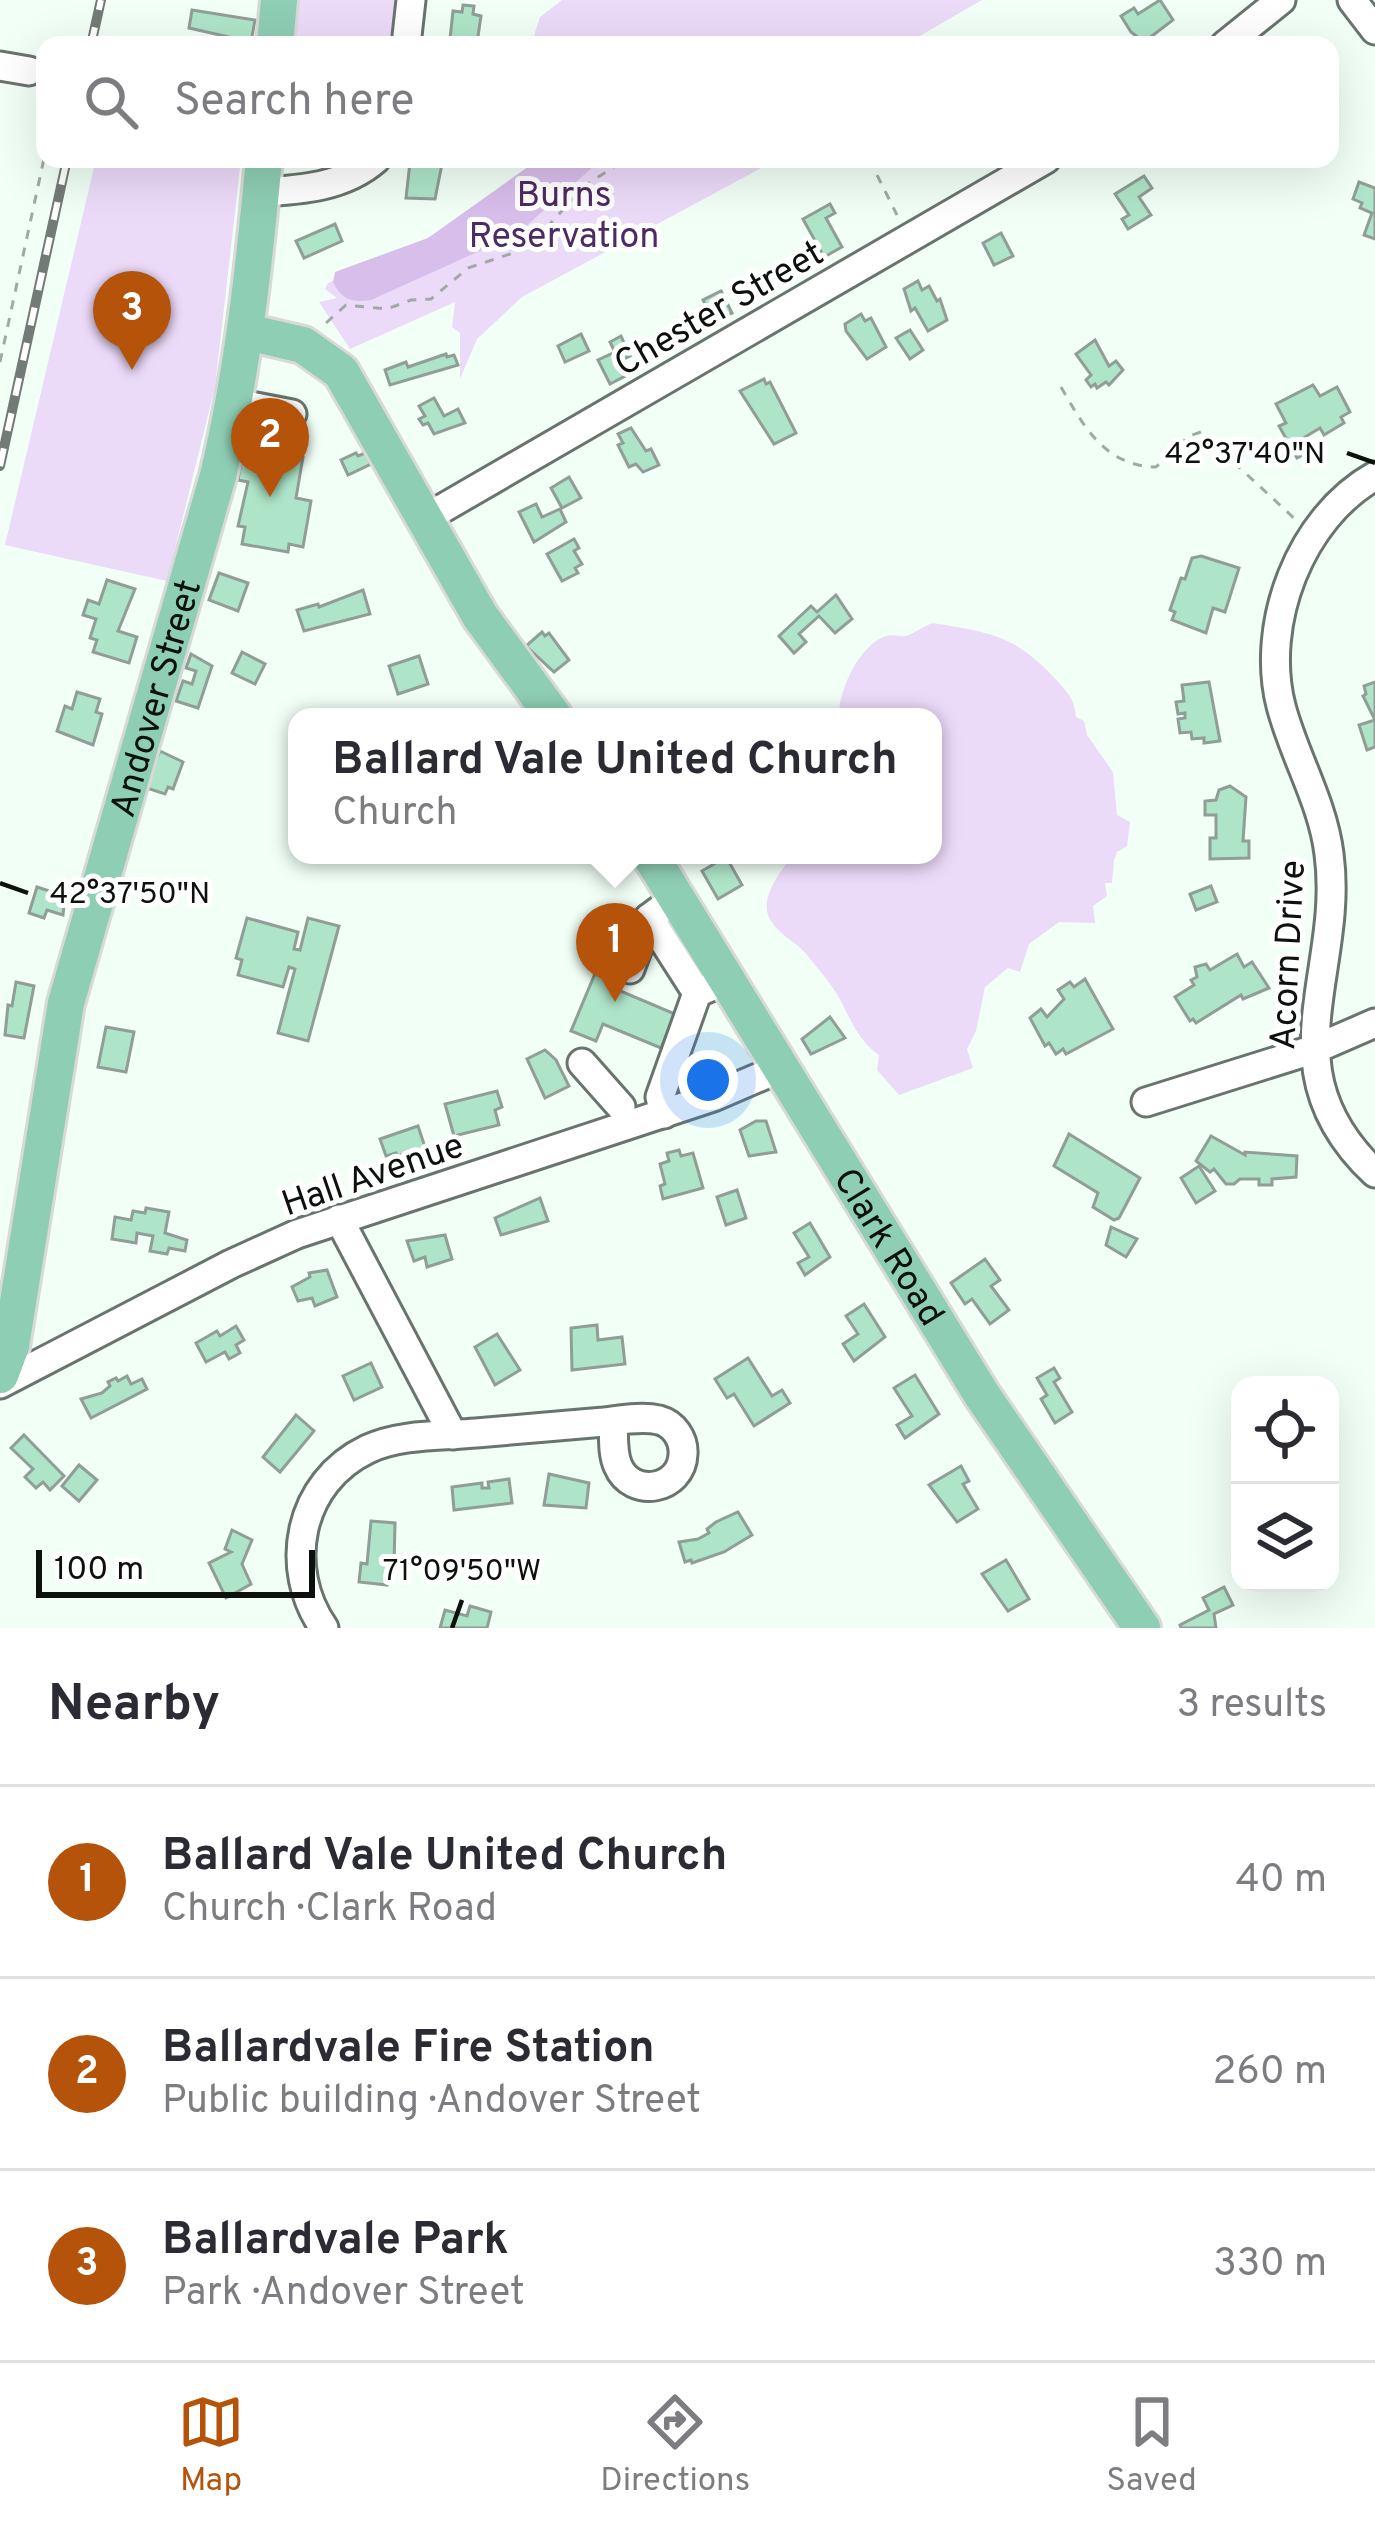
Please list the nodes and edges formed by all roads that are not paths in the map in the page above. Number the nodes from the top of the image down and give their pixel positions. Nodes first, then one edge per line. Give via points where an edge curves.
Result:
1 (279, 0) edge
2 (411, 0) edge
3 (1281, 0) edge
4 (1352, 0) edge
5 (1375, 30) edge
6 (276, 36) edge
7 (407, 36) edge
8 (1236, 36) edge
9 (0, 66) edge
10 (28, 70) dead end
11 (363, 168) edge
12 (1030, 168) edge
13 (262, 176) edge
14 (248, 332) junction
15 (235, 403) junction
16 (292, 414) dead end
17 (1375, 476) edge
18 (426, 518) junction
19 (547, 708) edge
20 (652, 864) edge
21 (663, 907) junction
22 (630, 969) dead end
23 (713, 986) junction
24 (1375, 1023) edge
25 (1315, 1049) junction
26 (582, 1063) dead end
27 (783, 1067) junction
28 (1146, 1102) dead end
29 (662, 1106) junction
30 (624, 1117) junction
31 (1375, 1173) edge
32 (339, 1219) junction
33 (0, 1379) edge
34 (613, 1421) dead end
35 (453, 1435) junction
36 (324, 1628) edge
37 (1142, 1628) edge

1 - 6 main road
2 - 7 street
3 - 8 street
4 - 5 street
9 - 10 street
11 - 13 street via 323,185
12 - 18 street, Chester Street
13 - 14 main road, Andover Street
14 - 15 main road, Andover Street
14 - 18 main road via 303,345 341,371
15 - 16 street
15 - 33 main road, Andover Street via 66,1003
17 - 25 street, Acorn Drive via 1345,499 1299,560 1276,666 1330,857
18 - 19 main road via 493,638
20 - 21 main road, Clark Road
21 - 22 street
21 - 23 main road, Clark Road
23 - 27 main road, Clark Road
23 - 29 street
24 - 25 street
25 - 28 street
25 - 31 street, Acorn Drive via 1341,1134
26 - 30 street
27 - 29 street, Hall Avenue
27 - 37 main road, Clark Road via 982,1395
29 - 30 street, Hall Avenue
30 - 32 street, Hall Avenue
32 - 33 street, Hall Avenue
32 - 35 street
34 - 35 street
35 - 36 street via 369,1449 320,1490 306,1518 300,1566

